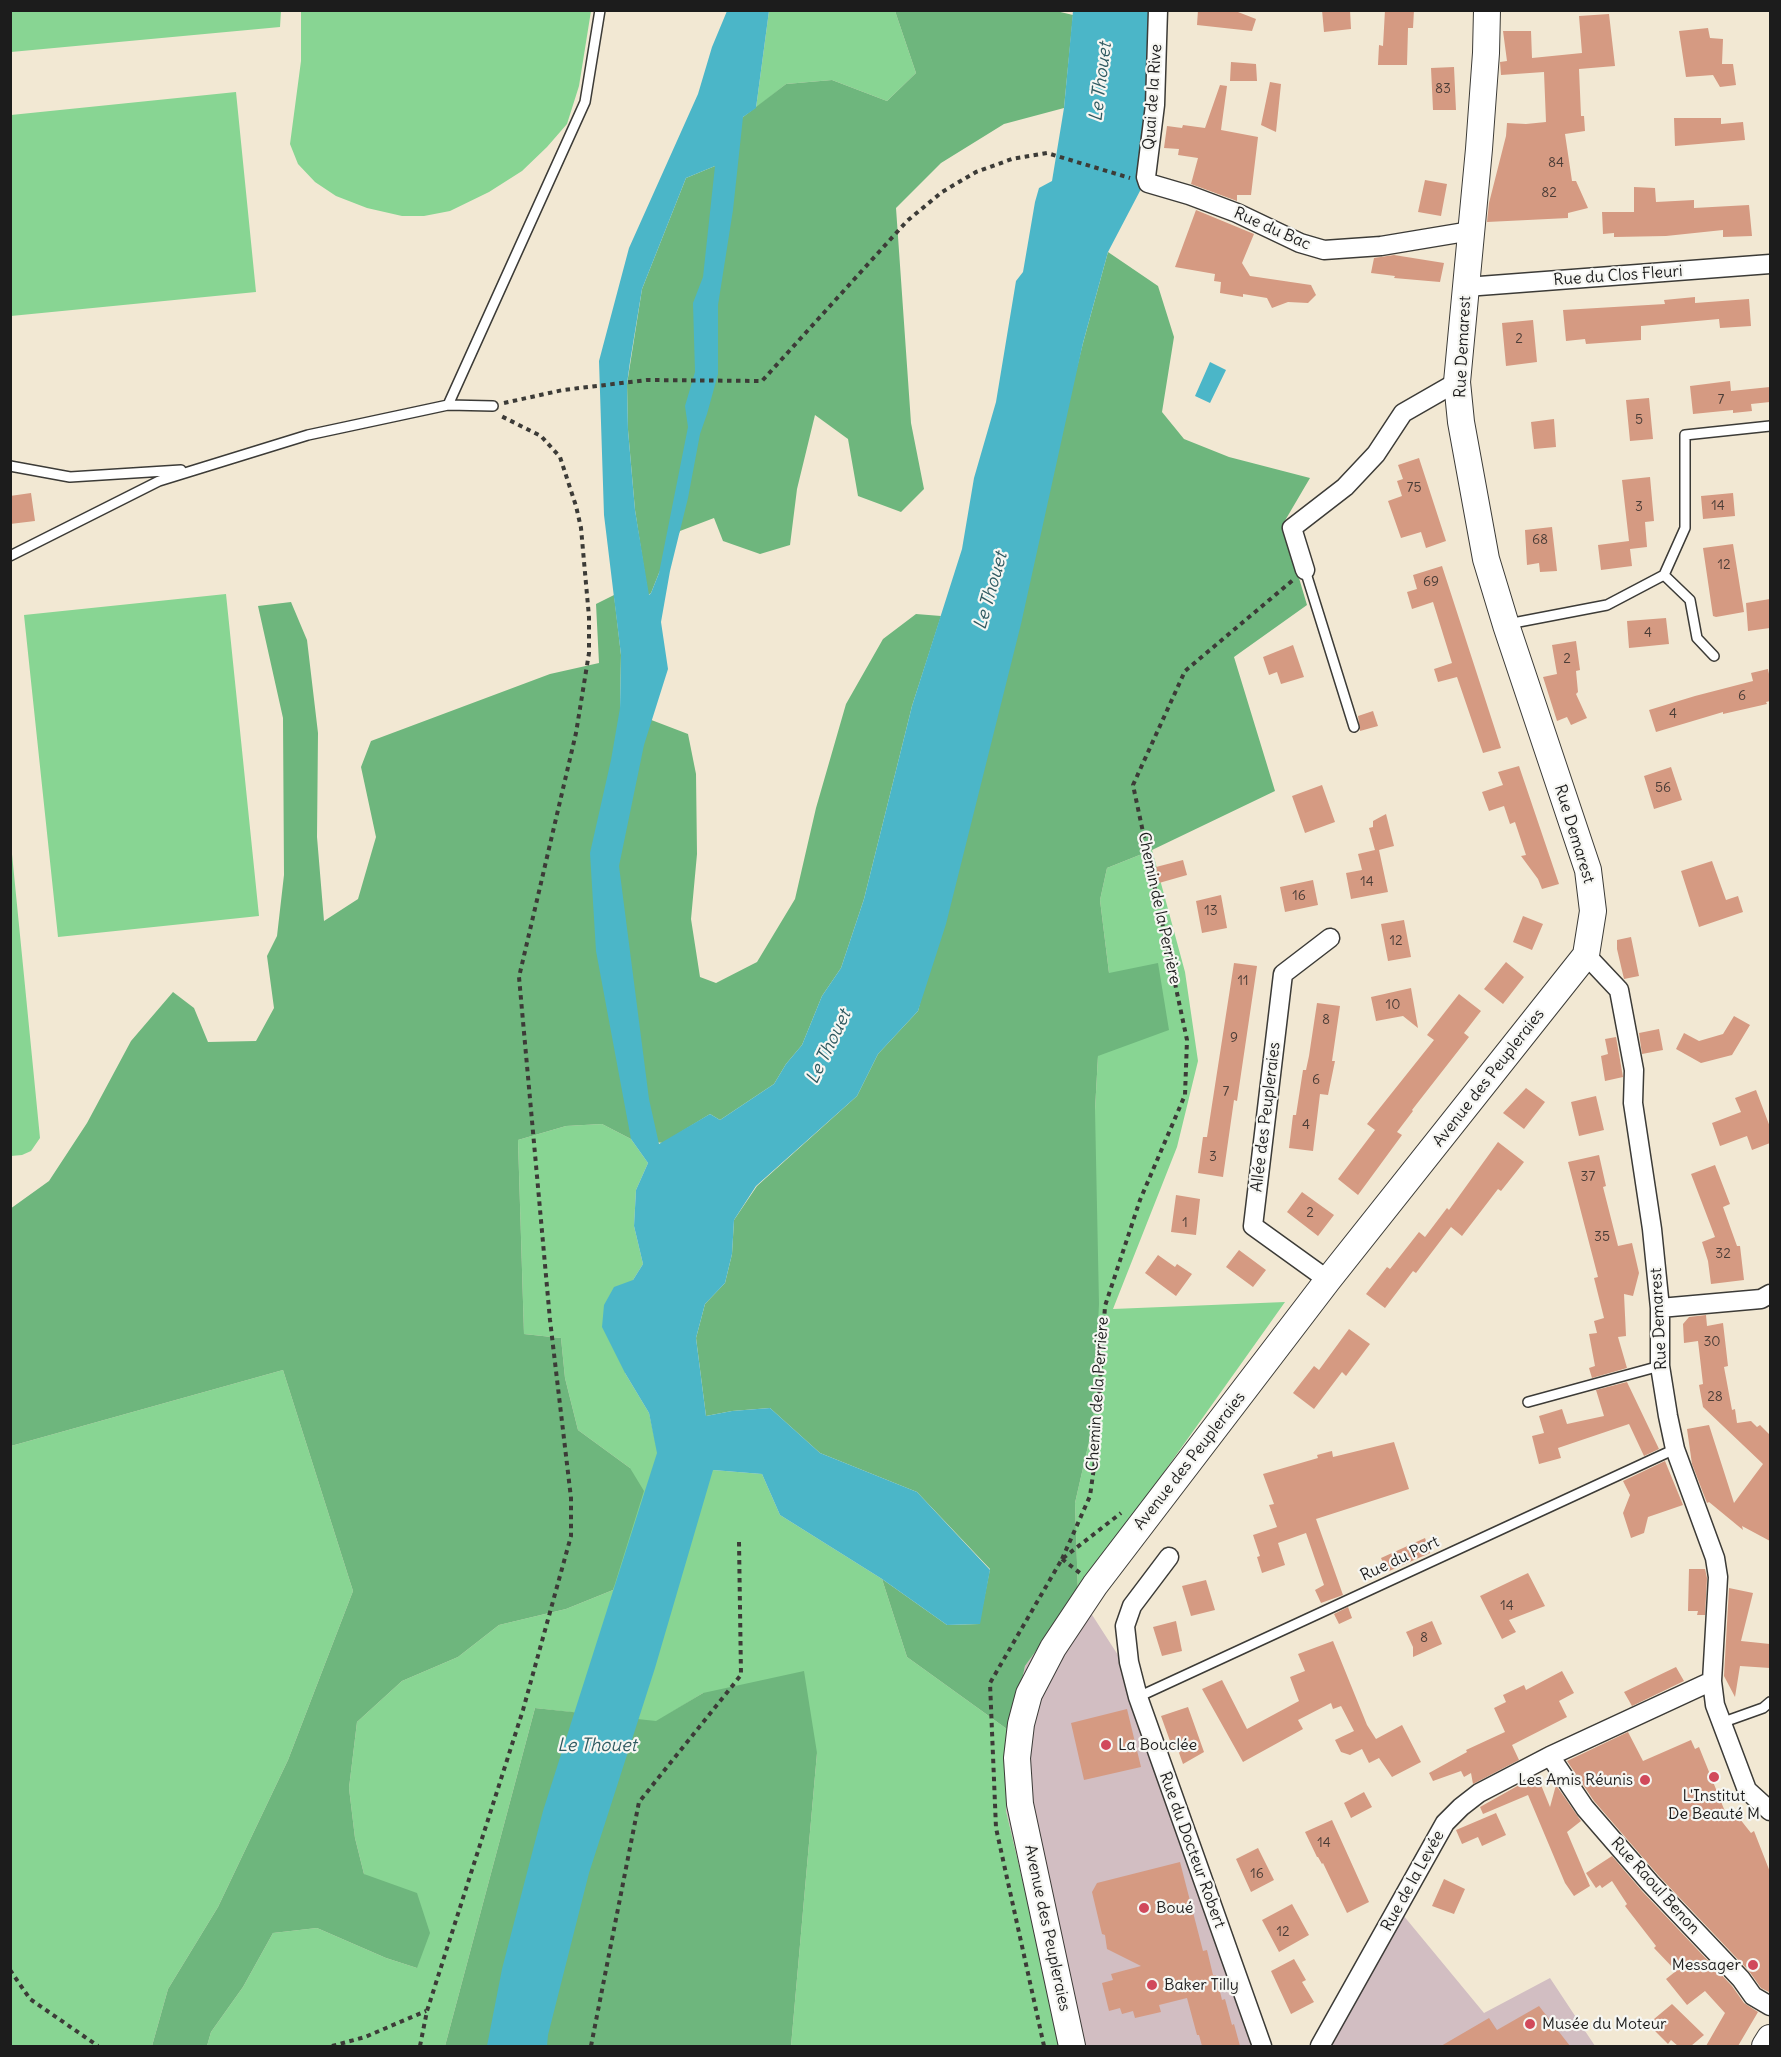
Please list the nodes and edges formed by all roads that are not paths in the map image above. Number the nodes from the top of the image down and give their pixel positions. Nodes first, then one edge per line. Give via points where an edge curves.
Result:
1 (600, 10) edge
2 (1158, 10) edge
3 (1487, 10) edge
4 (1148, 183) joint
5 (1471, 231) junction
6 (1770, 264) edge
7 (1466, 287) junction
8 (1457, 382) junction
9 (448, 405) junction
10 (492, 406) road end
11 (1770, 426) edge
12 (10, 466) edge
13 (197, 470) junction
14 (10, 556) edge
15 (1305, 570) joint
16 (1664, 575) junction
17 (1506, 625) junction
18 (1714, 656) dead end
19 (1354, 727) dead end
20 (1330, 938) dead end
21 (1586, 955) junction
22 (1328, 1280) junction
23 (1770, 1294) edge
24 (1660, 1308) junction
25 (1660, 1366) junction
26 (1528, 1402) dead end
27 (1675, 1449) junction
28 (1169, 1557) dead end
29 (1713, 1682) junction
30 (1138, 1696) junction
31 (1770, 1702) edge
32 (1720, 1723) junction
33 (1550, 1756) junction
34 (1770, 1810) edge
35 (1770, 2006) edge
36 (1770, 2038) edge
37 (1072, 2046) edge
38 (1262, 2046) edge
39 (1320, 2046) edge
40 (1765, 2046) edge

1 - 9 lane via 585,102
2 - 4 street, Quai de la Rive
3 - 5 street, Rue Demarest
4 - 5 street, Rue du Bac via 1237,213 1324,250 1381,246
5 - 7 street, Rue Demarest
6 - 7 street, Rue du Clos Fleuri
7 - 8 street, Rue Demarest
8 - 15 street via 1403,413 1376,454 1345,488 1292,528
8 - 17 street, Rue Demarest via 1486,559
9 - 10 lane
9 - 13 lane via 308,435
11 - 16 lane via 1685,435 1685,528
12 - 13 lane via 70,477
13 - 14 lane via 159,481
15 - 19 lane
16 - 17 lane via 1607,605
16 - 18 lane via 1690,600 1697,638
17 - 21 street, Rue Demarest via 1588,870 1593,911
20 - 22 street, Allée des Peupleraies via 1283,974 1253,1226
21 - 22 street, Avenue des Peupleraies
21 - 24 street, Rue Demarest via 1619,990 1634,1070 1633,1103
22 - 37 street, Avenue des Peupleraies via 1095,1584 1053,1648 1029,1694 1017,1758 1020,1804
23 - 24 street via 1761,1299
24 - 25 street, Rue Demarest
25 - 26 lane
25 - 27 street, Rue Demarest
27 - 29 street, Rue Demarest via 1715,1558 1718,1577
27 - 30 lane, Rue du Port
28 - 30 street, Rue du Docteur Robert via 1132,1606 1125,1626
29 - 32 street, Rue Demarest
29 - 33 street, Rue de la Levée
30 - 38 street, Rue du Docteur Robert
31 - 32 lane
32 - 34 street, Rue Demarest via 1747,1790
33 - 35 street, Rue Raoul Benon via 1585,1808 1650,1884 1753,1996
33 - 39 street, Rue de la Levée via 1479,1793 1445,1823
36 - 40 street

